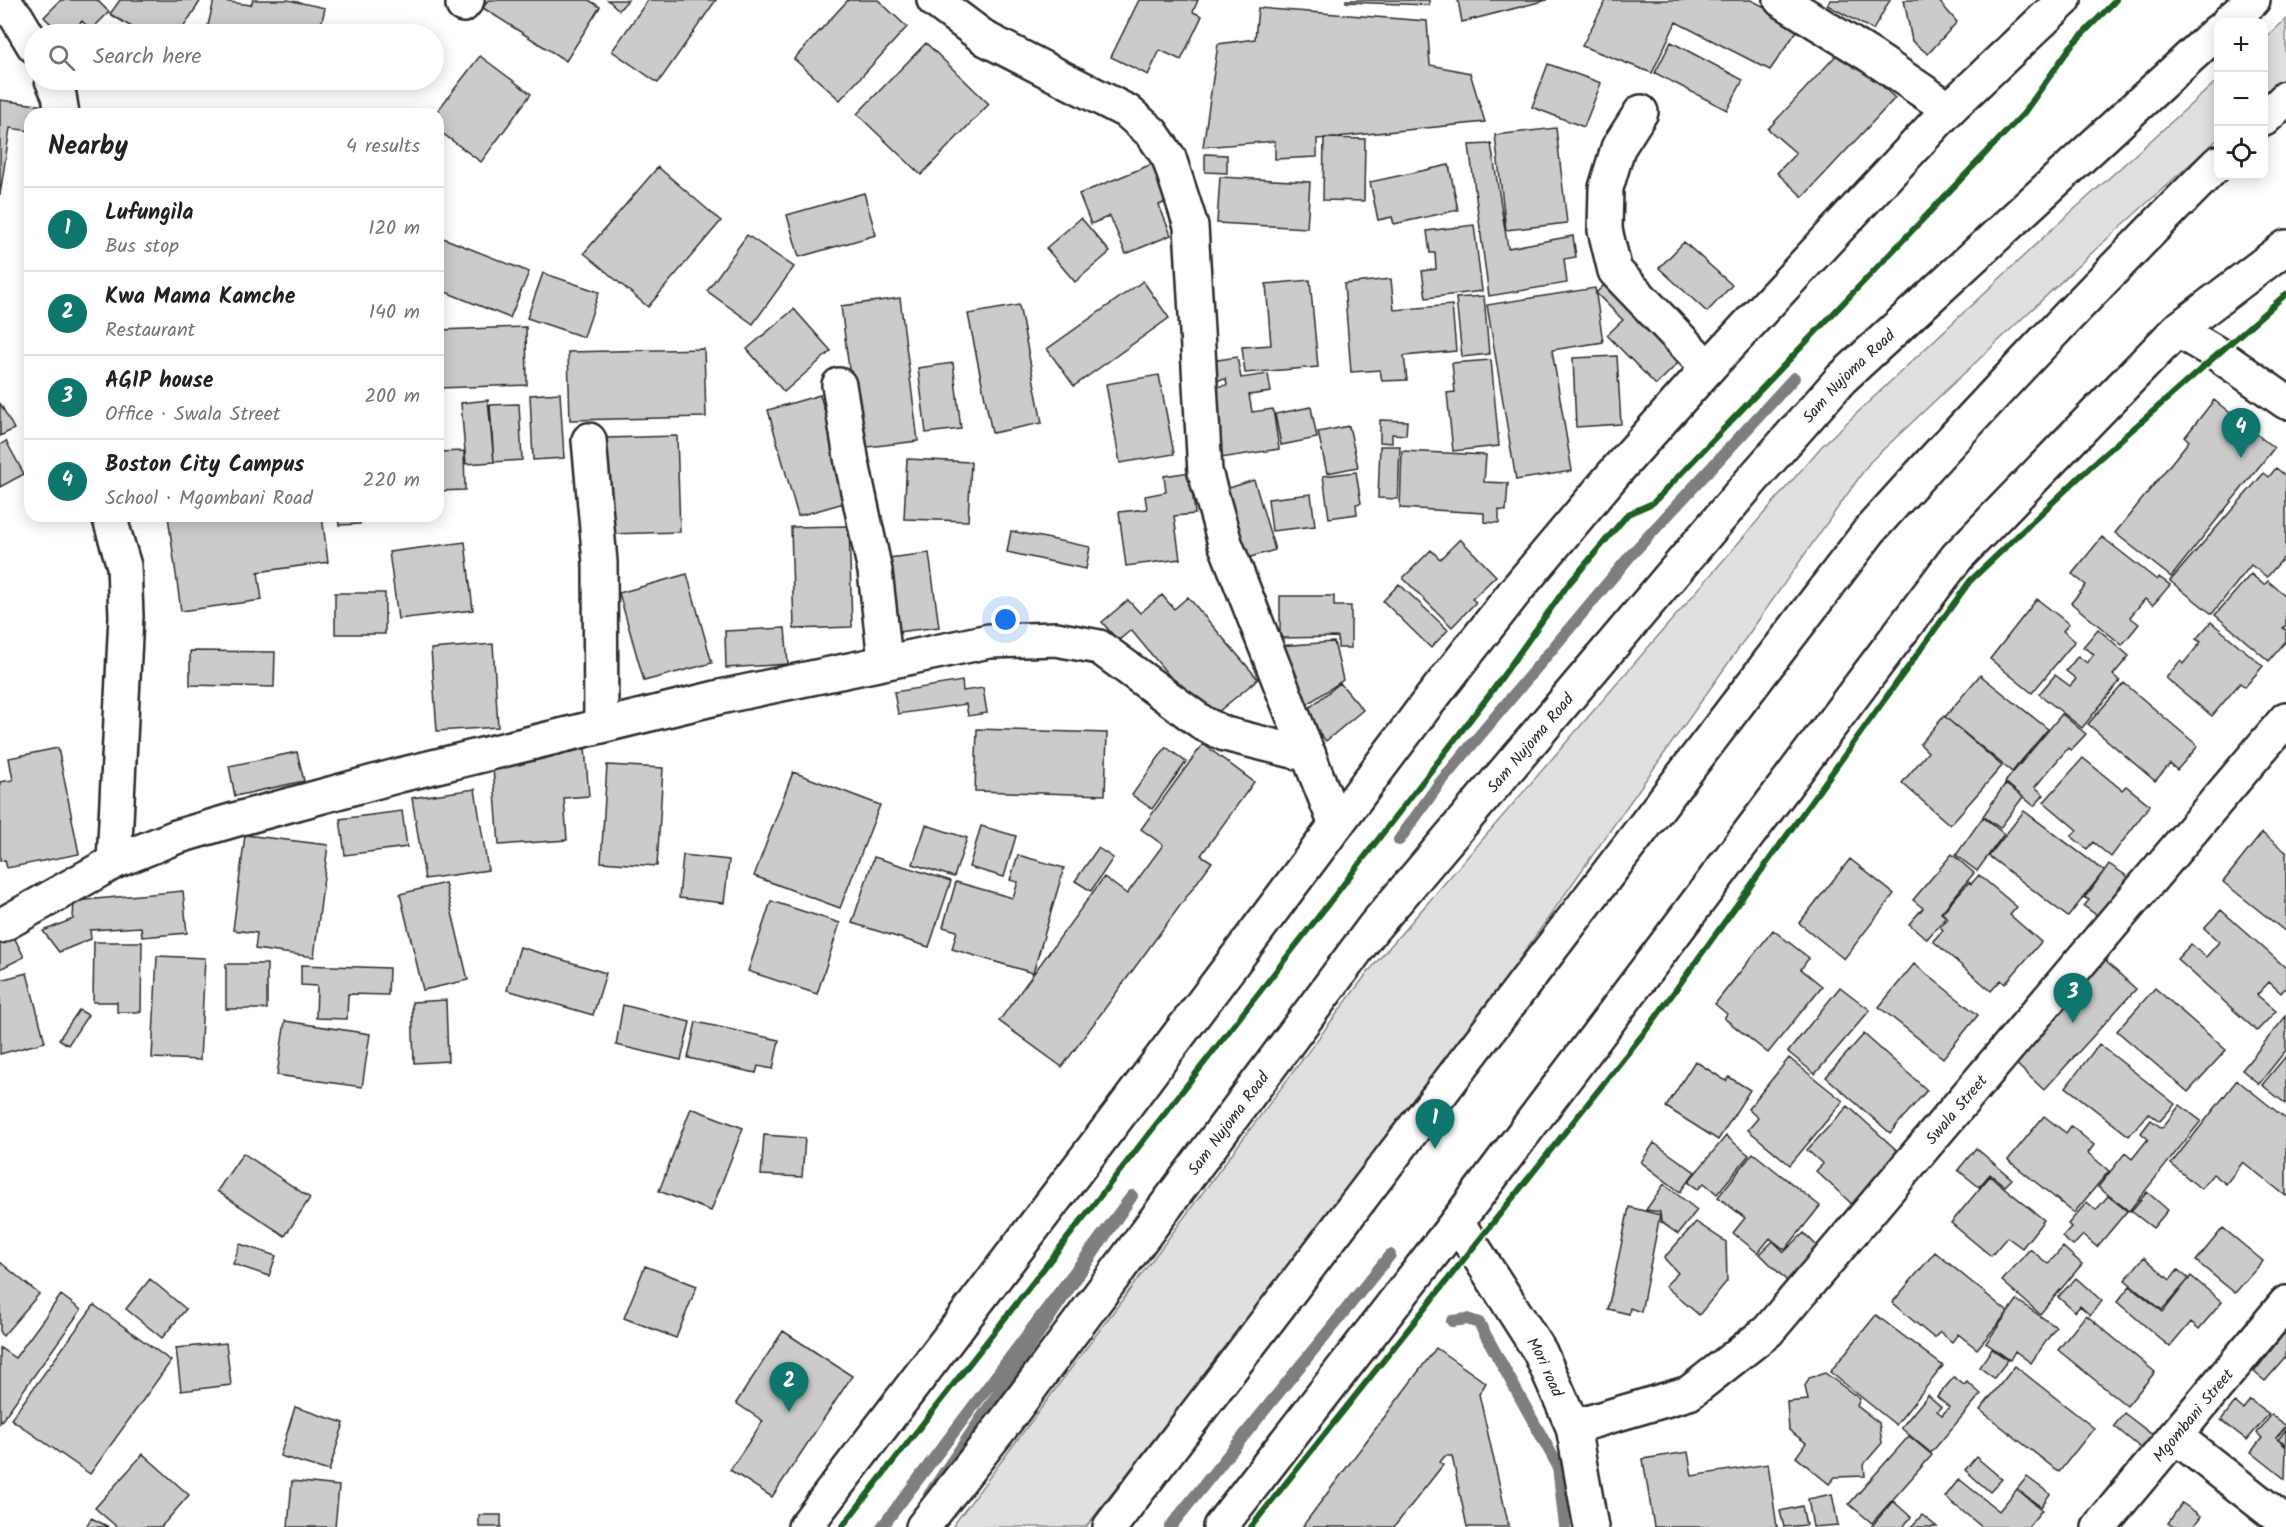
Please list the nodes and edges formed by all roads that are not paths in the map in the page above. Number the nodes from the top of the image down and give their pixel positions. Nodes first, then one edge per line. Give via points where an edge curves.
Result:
1 (934, 0) edge
2 (1781, 0) edge
3 (2064, 0) edge
4 (2253, 0) edge
5 (0, 1) edge
6 (2233, 18) edge
7 (24, 29) edge
8 (2214, 35) edge
9 (57, 90) edge
10 (2286, 98) edge
11 (61, 108) edge
12 (1949, 109) junction
13 (1641, 112) dead end
14 (2268, 115) edge
15 (2214, 168) edge
16 (2286, 247) edge
17 (2177, 330) junction
18 (1708, 368) junction
19 (839, 385) dead end
20 (2286, 402) edge
21 (589, 440) dead end
22 (111, 522) edge
23 (885, 660) junction
24 (2286, 719) edge
25 (601, 726) junction
26 (1309, 755) junction
27 (1336, 825) junction
28 (114, 862) junction
29 (0, 926) edge
30 (1457, 1222) junction
31 (2286, 1303) edge
32 (1573, 1427) junction
33 (2175, 1436) junction
34 (2286, 1523) edge
35 (805, 1527) edge
36 (923, 1527) edge
37 (1110, 1527) edge
38 (1220, 1527) edge
39 (1592, 1527) edge
40 (2099, 1527) edge

1 - 26 street via 986,39 1128,112 1152,133 1169,158 1191,226 1205,472 1225,543
2 - 12 street
3 - 12 street
4 - 6 street
5 - 7 street
8 - 36 street, Sam Nujoma Road via 1841,379 1752,480 1373,928
9 - 11 street
10 - 14 street
12 - 18 street
13 - 18 street via 1618,148 1606,188 1605,230 1615,271
15 - 37 street via 2091,290 1870,530
16 - 17 street
17 - 20 street
17 - 30 street via 1957,557
18 - 27 street via 1517,590
19 - 23 street via 875,571
21 - 25 street via 600,562
22 - 28 street via 124,566 126,616
23 - 25 street
23 - 26 street via 988,640 1056,639 1099,647 1204,724 1225,734
24 - 32 street, Swala Street via 1768,1330 1689,1393
25 - 28 street via 234,820 176,837
26 - 27 street
27 - 35 street
28 - 29 street
30 - 32 street, Mori road via 1540,1352
30 - 38 street
31 - 33 street, Mgombani Street
32 - 39 street, Mori road
33 - 34 street
33 - 40 street, Mgombani Street

